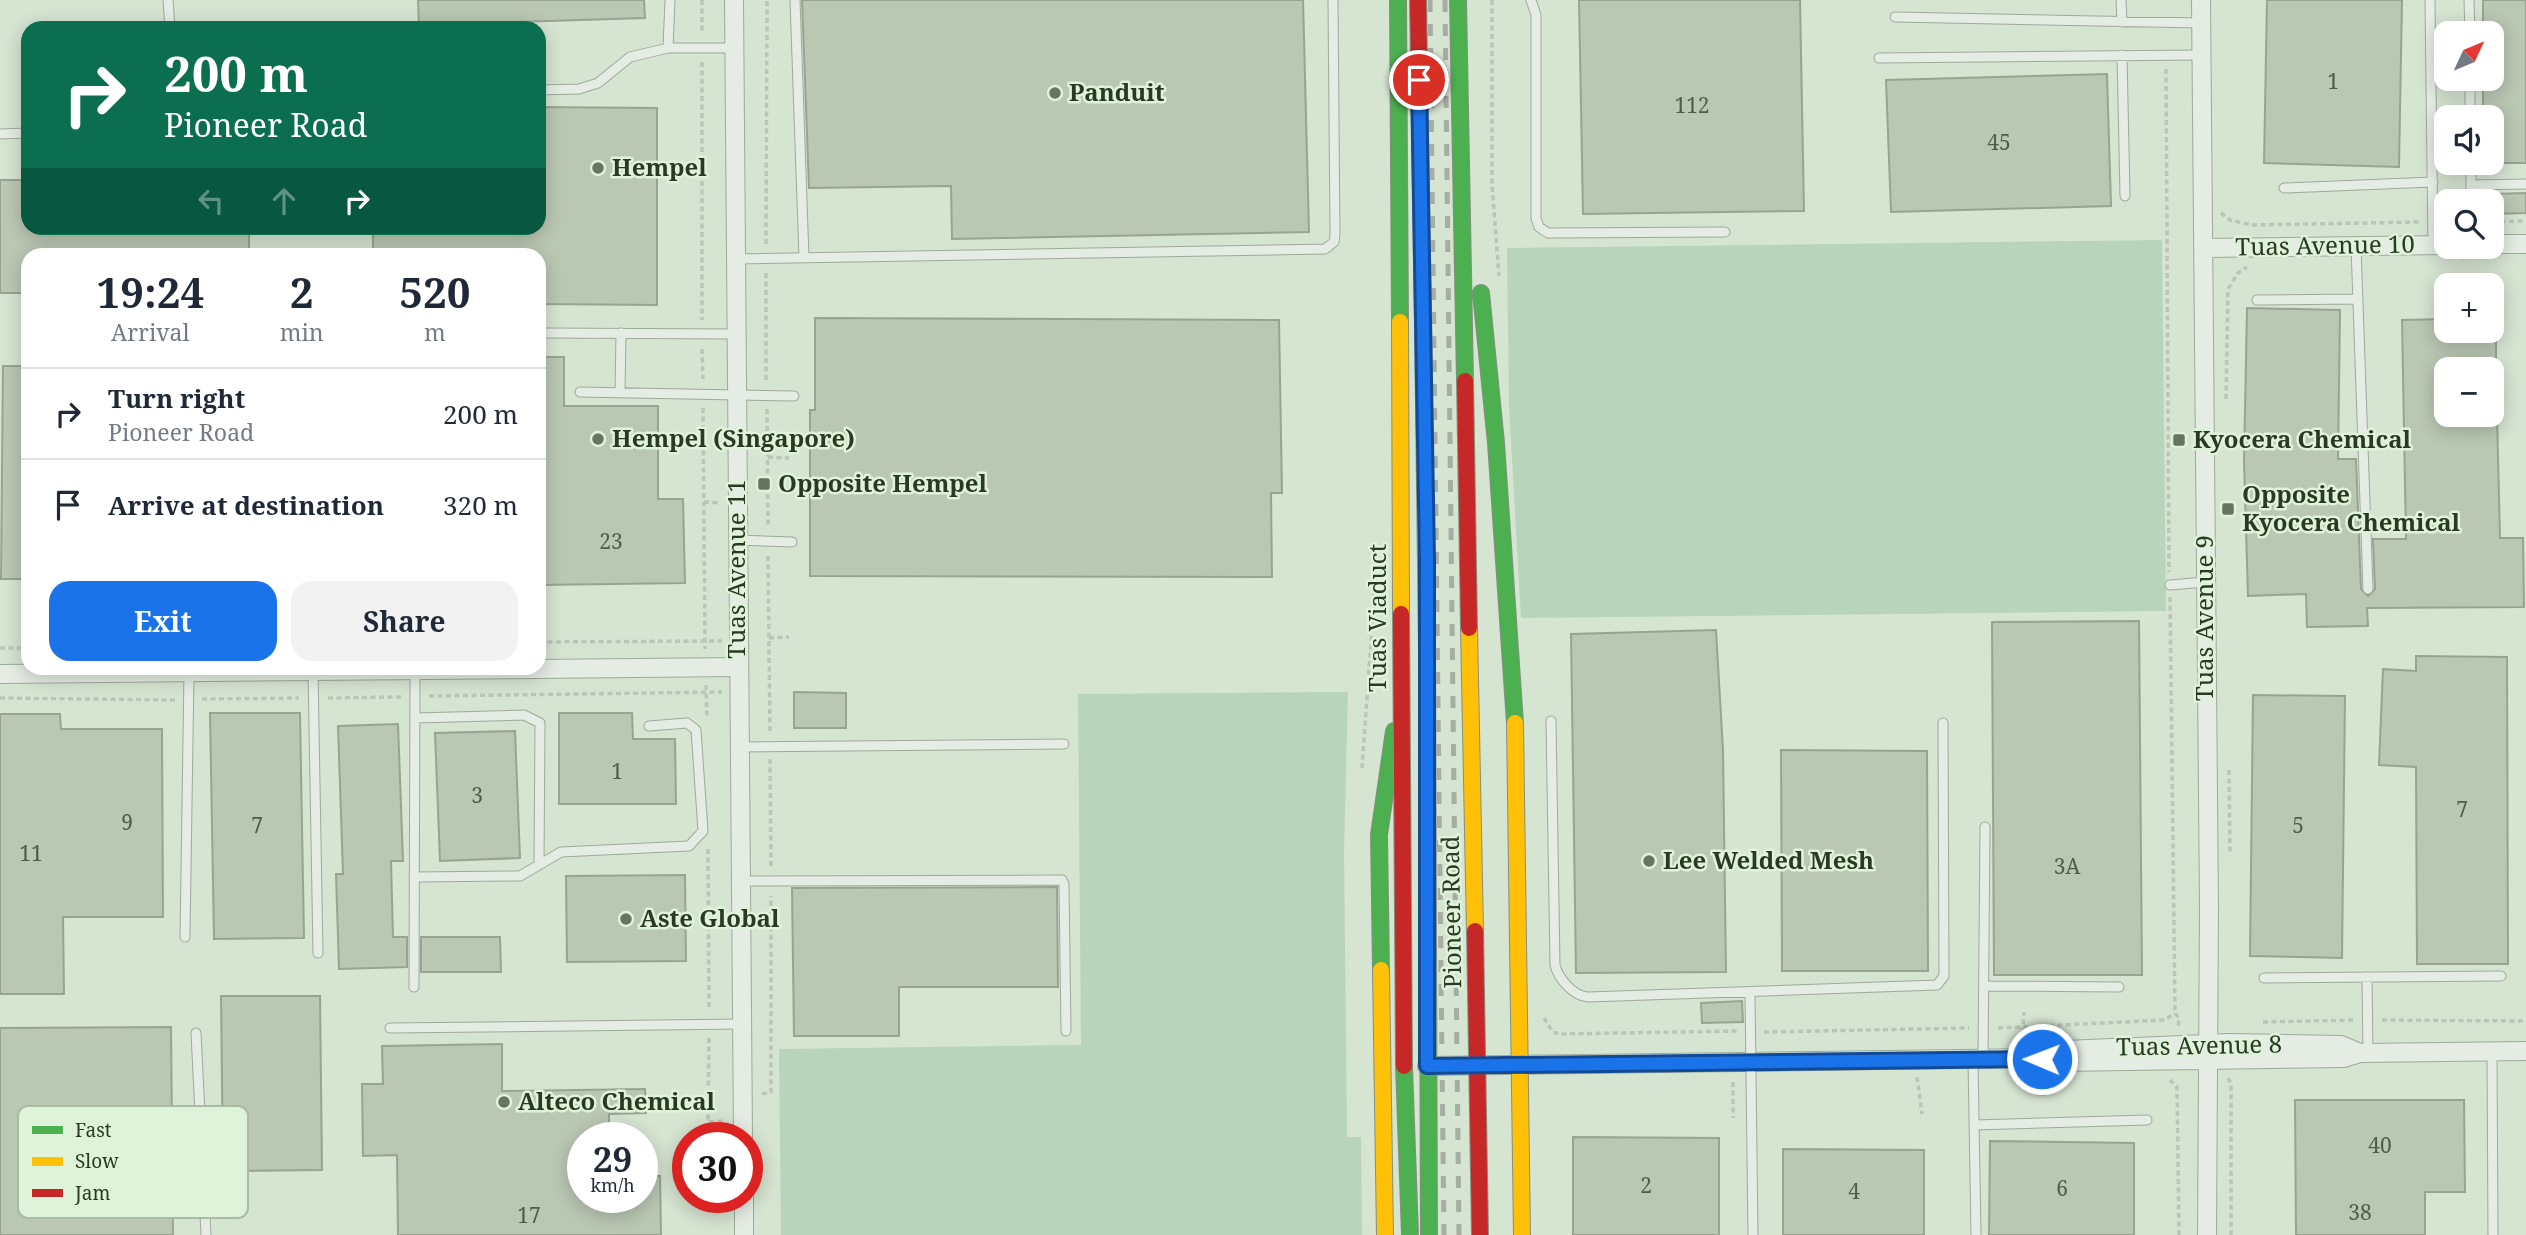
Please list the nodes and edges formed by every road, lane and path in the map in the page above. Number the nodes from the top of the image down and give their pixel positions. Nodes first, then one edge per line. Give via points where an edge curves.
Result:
1 (168, 0) edge
2 (670, 0) edge
3 (702, 0) edge
4 (734, 0) edge
5 (767, 0) edge
6 (795, 0) edge
7 (1333, 0) edge
8 (1398, 0) edge
9 (1418, 0) edge
10 (1458, 0) edge
11 (1469, 0) edge
12 (1531, 0) edge
13 (2122, 0) edge
14 (2201, 0) edge
15 (2430, 0) edge
16 (2469, 0) edge
17 (1895, 17) dead end
18 (170, 21) edge
19 (2470, 21) edge
20 (2122, 22) junction
21 (2201, 23) junction
22 (668, 48) junction
23 (702, 48) junction
24 (734, 48) junction
25 (2122, 55) junction
26 (2202, 55) junction
27 (2166, 56) junction
28 (1879, 58) dead end
29 (546, 90) edge
30 (0, 134) edge
31 (21, 134) edge
32 (2471, 175) edge
33 (2433, 182) junction
34 (2526, 184) edge
35 (2471, 185) junction
36 (2284, 188) dead end
37 (2471, 189) edge
38 (2125, 196) dead end
39 (2434, 221) joint
40 (2526, 221) edge
41 (2504, 222) edge
42 (2239, 223) dead end
43 (1725, 232) dead end
44 (2526, 244) edge
45 (2356, 246) junction
46 (2204, 248) junction
47 (2504, 248) edge
48 (2434, 249) edge
49 (766, 258) junction
50 (804, 258) junction
51 (735, 259) junction
52 (2256, 265) dead end
53 (2358, 299) junction
54 (2257, 300) dead end
55 (546, 333) edge
56 (621, 333) junction
57 (702, 334) junction
58 (736, 334) junction
59 (580, 392) dead end
60 (620, 393) junction
61 (703, 395) junction
62 (736, 395) junction
63 (766, 396) junction
64 (794, 396) dead end
65 (2225, 408) dead end
66 (768, 457) junction
67 (789, 458) dead end
68 (737, 540) junction
69 (768, 541) junction
70 (792, 541) dead end
71 (1427, 561) junction
72 (2205, 582) junction
73 (2169, 585) junction
74 (2368, 589) dead end
75 (789, 637) dead end
76 (769, 638) junction
77 (738, 640) junction
78 (704, 641) junction
79 (546, 642) edge
80 (0, 648) edge
81 (21, 648) edge
82 (705, 667) junction
83 (738, 667) junction
84 (546, 669) edge
85 (0, 674) edge
86 (21, 674) edge
87 (189, 675) edge
88 (313, 675) edge
89 (415, 675) edge
90 (738, 691) junction
91 (706, 692) junction
92 (416, 696) junction
93 (0, 698) edge
94 (312, 698) junction
95 (188, 699) junction
96 (415, 718) junction
97 (707, 719) dead end
98 (1550, 721) dead end
99 (1942, 723) dead end
100 (649, 726) dead end
101 (1064, 744) dead end
102 (739, 747) junction
103 (770, 747) junction
104 (2229, 757) dead end
105 (1985, 827) dead end
106 (708, 844) dead end
107 (2229, 864) dead end
108 (539, 865) junction
109 (414, 877) junction
110 (740, 881) junction
111 (771, 881) junction
112 (185, 937) dead end
113 (318, 953) dead end
114 (2501, 976) dead end
115 (2367, 977) junction
116 (2264, 978) dead end
117 (1985, 986) junction
118 (414, 987) dead end
119 (2119, 987) dead end
120 (1750, 993) junction
121 (2024, 1012) dead end
122 (1539, 1013) dead end
123 (709, 1024) junction
124 (742, 1024) junction
125 (2022, 1027) junction
126 (390, 1028) dead end
127 (1984, 1028) junction
128 (1066, 1031) dead end
129 (1749, 1032) junction
130 (196, 1033) dead end
131 (2206, 1051) junction
132 (2526, 1051) edge
133 (2492, 1052) junction
134 (2364, 1053) junction
135 (2030, 1058) junction
136 (1978, 1059) junction
137 (1741, 1062) junction
138 (1427, 1066) junction
139 (1477, 1066) junction
140 (2172, 1081) dead end
141 (2231, 1083) dead end
142 (743, 1096) junction
143 (200, 1106) edge
144 (1733, 1118) dead end
145 (2147, 1121) dead end
146 (708, 1122) edge
147 (743, 1122) edge
148 (1974, 1125) junction
149 (744, 1213) edge
150 (744, 1235) edge
151 (1385, 1235) edge
152 (1410, 1235) edge
153 (1429, 1235) edge
154 (1480, 1235) edge
155 (1522, 1235) edge
156 (1753, 1235) edge
157 (1976, 1235) edge
158 (2179, 1235) edge
159 (2207, 1235) edge
160 (2231, 1235) edge
161 (2493, 1235) edge

1 - 18 lane
2 - 22 lane
3 - 23 path
4 - 24 street, Tuas Avenue 11
5 - 49 path
6 - 50 lane
7 - 50 lane via 1335,235 1325,249
8 - 152 main road, Tuas Viaduct, bridge via 1404,1055
9 - 71 main road, Pioneer Road
10 - 139 main road, Pioneer Road
11 - 155 main road, bridge via 1476,238 1496,443 1515,723
12 - 43 lane via 1536,15 1539,227 1548,233
13 - 20 lane
14 - 21 street, Tuas Avenue 9
15 - 33 lane
16 - 19 lane
17 - 20 lane
20 - 21 lane
21 - 26 street, Tuas Avenue 9
22 - 23 lane
22 - 29 lane via 630,57 598,83
23 - 24 lane
23 - 57 path
24 - 51 street, Tuas Avenue 11
25 - 27 lane
25 - 28 lane
25 - 38 lane
26 - 27 lane
26 - 46 street, Tuas Avenue 9
27 - 73 path
30 - 31 lane
32 - 35 lane
33 - 36 lane
33 - 39 lane
34 - 35 lane
35 - 37 lane
39 - 42 path
40 - 41 path
44 - 47 street
45 - 46 street, Tuas Avenue 10
45 - 48 street, Tuas Avenue 10
45 - 53 lane
46 - 72 street, Tuas Avenue 9
49 - 50 lane
49 - 51 lane
49 - 63 path
51 - 58 street, Tuas Avenue 11
52 - 65 path via 2238,273 2228,289
53 - 54 lane
53 - 74 lane
55 - 56 lane
56 - 57 lane
56 - 60 lane
57 - 58 lane
57 - 61 path
58 - 62 street, Tuas Avenue 11
59 - 60 lane
60 - 61 lane
61 - 62 lane
61 - 78 path
62 - 63 lane
62 - 68 street, Tuas Avenue 11
63 - 64 lane
63 - 66 path
66 - 67 path
66 - 69 path
68 - 69 lane
68 - 77 street, Tuas Avenue 11
69 - 70 lane
69 - 76 path
71 - 138 main road, Pioneer Road
71 - 151 main road via 1403,667 1379,835
72 - 73 lane
72 - 131 street, Tuas Avenue 9
73 - 125 path via 2175,1013 2165,1020
75 - 76 path
76 - 103 path
77 - 78 path
77 - 83 street, Tuas Avenue 11
78 - 79 path
78 - 82 path
80 - 81 path
82 - 83 street
82 - 84 street
82 - 91 path
83 - 90 street, Tuas Avenue 11
85 - 86 street
87 - 95 lane
88 - 94 lane
89 - 92 lane
90 - 91 path
90 - 102 street, Tuas Avenue 11
91 - 92 path
91 - 97 path
92 - 94 path
92 - 96 lane
93 - 95 path
94 - 95 path
94 - 113 lane
95 - 112 lane
96 - 108 lane via 524,715 540,723
96 - 109 lane
98 - 120 lane via 1555,965 1560,977 1582,997
99 - 120 lane via 1942,981 1929,986
100 - 108 lane via 687,723 696,730 703,831 689,846 561,852
101 - 103 lane
102 - 103 lane
102 - 110 street, Tuas Avenue 11
103 - 111 path
104 - 107 path
105 - 117 lane
106 - 123 path
108 - 109 lane via 520,876
109 - 118 lane
110 - 111 lane
110 - 124 street, Tuas Avenue 11
111 - 128 lane via 1062,880
111 - 142 path via 771,1092
114 - 115 lane
115 - 116 lane
115 - 134 lane
117 - 119 lane
117 - 127 lane
120 - 129 lane
121 - 125 path
122 - 129 path via 1553,1032 1560,1034
123 - 124 lane
123 - 126 lane
123 - 146 path
124 - 142 street, Tuas Avenue 11
125 - 127 path
125 - 135 path
127 - 129 path
127 - 136 lane
129 - 137 lane
130 - 143 lane
131 - 134 street, Tuas Avenue 8 via 2344,1058
131 - 135 street, Tuas Avenue 8 via 2057,1062
131 - 159 street, Tuas Avenue 9
132 - 133 street, Tuas Avenue 8
133 - 134 street, Tuas Avenue 8
133 - 161 lane
135 - 136 street, Tuas Avenue 8
136 - 137 street, Tuas Avenue 8
136 - 148 lane
137 - 139 street, Tuas Avenue 8
137 - 144 path
137 - 156 lane
138 - 139 street, Tuas Avenue 8
138 - 153 main road, Pioneer Road
139 - 154 main road, Pioneer Road
140 - 158 path via 2177,1087
141 - 160 path
142 - 147 street, Tuas Avenue 11
145 - 148 lane
148 - 157 lane
149 - 150 street

